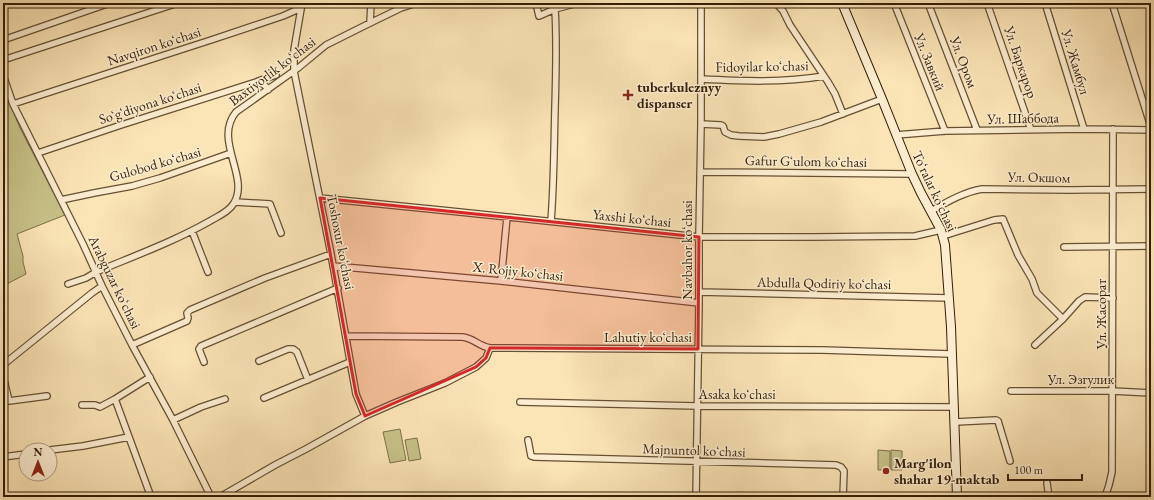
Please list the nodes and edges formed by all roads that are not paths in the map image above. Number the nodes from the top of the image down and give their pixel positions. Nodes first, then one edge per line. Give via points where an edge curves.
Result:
1 (110, 3) edge
2 (178, 3) edge
3 (372, 3) edge
4 (417, 3) edge
5 (536, 3) edge
6 (578, 3) edge
7 (701, 3) edge
8 (776, 3) edge
9 (842, 3) edge
10 (894, 3) edge
11 (928, 3) edge
12 (987, 3) edge
13 (1045, 3) edge
14 (1112, 3) edge
15 (302, 6) edge
16 (400, 6) edge
17 (555, 9) junction
18 (370, 22) junction
19 (3, 40) edge
20 (3, 60) edge
21 (294, 71) junction
22 (276, 75) dead end
23 (3, 76) edge
24 (824, 76) junction
25 (700, 79) junction
26 (256, 82) junction
27 (268, 90) junction
28 (882, 99) junction
29 (13, 104) junction
30 (843, 114) junction
31 (701, 124) junction
32 (1151, 127) edge
33 (1084, 129) junction
34 (945, 130) junction
35 (977, 130) junction
36 (1031, 130) junction
37 (1113, 130) junction
38 (1151, 130) edge
39 (896, 135) junction
40 (38, 153) junction
41 (231, 154) junction
42 (700, 172) junction
43 (912, 174) junction
44 (1113, 189) junction
45 (1151, 189) edge
46 (320, 198) junction
47 (61, 200) junction
48 (235, 202) junction
49 (931, 211) junction
50 (507, 217) junction
51 (551, 221) junction
52 (192, 231) junction
53 (282, 232) dead end
54 (942, 233) junction
55 (699, 237) junction
56 (1113, 246) junction
57 (1151, 246) edge
58 (1064, 247) dead end
59 (331, 254) junction
60 (333, 266) junction
61 (96, 272) junction
62 (208, 272) dead end
63 (501, 281) junction
64 (68, 284) dead end
65 (102, 286) junction
66 (338, 288) junction
67 (699, 292) junction
68 (949, 298) junction
69 (1113, 298) junction
70 (699, 303) junction
71 (1063, 319) junction
72 (346, 336) junction
73 (132, 345) junction
74 (1035, 345) dead end
75 (490, 348) junction
76 (698, 349) junction
77 (951, 354) junction
78 (259, 361) dead end
79 (204, 362) dead end
80 (350, 362) junction
81 (3, 365) edge
82 (3, 376) edge
83 (150, 376) junction
84 (308, 380) junction
85 (1011, 391) dead end
86 (1112, 391) junction
87 (1151, 393) edge
88 (47, 396) dead end
89 (264, 398) dead end
90 (115, 399) junction
91 (225, 399) dead end
92 (520, 402) dead end
93 (82, 405) dead end
94 (697, 406) junction
95 (954, 407) junction
96 (365, 416) junction
97 (173, 420) junction
98 (955, 422) junction
99 (129, 437) junction
100 (528, 440) dead end
101 (58, 449) edge
102 (18, 455) edge
103 (3, 457) edge
104 (1010, 461) dead end
105 (696, 462) junction
106 (1047, 483) dead end
107 (151, 497) edge
108 (211, 497) edge
109 (220, 497) edge
110 (696, 497) edge
111 (843, 497) edge
112 (957, 497) edge
113 (1049, 497) edge
114 (1105, 497) edge

1 - 19 street
2 - 20 street
3 - 18 street
4 - 16 street, Baxtiyorlik koʻchasi
5 - 17 street via 538,16
6 - 17 street
7 - 25 street, Navbahor koʻchasi
8 - 24 street, Fidoyilar koʻchasi
9 - 28 main road, Toʻralar koʻchasi
10 - 34 street, Ул. Завкий
11 - 35 street, Ул. Ором
12 - 36 street, Ул. Баркарор
13 - 33 street, Ул. Жамбул
14 - 32 street
15 - 21 street, Toshoxur koʻchasi via 294,50
15 - 29 street, Navqiron koʻchasi via 283,16
16 - 18 street, Baxtiyorlik koʻchasi
17 - 51 street via 557,31
18 - 21 street, Baxtiyorlik koʻchasi via 326,45
21 - 27 street, Baxtiyorlik koʻchasi
21 - 46 street, Toshoxur koʻchasi
22 - 26 street, Soʻgʻdiyona koʻchasi
23 - 29 street, Arabguzar koʻchasi
24 - 25 street, Fidoyilar koʻchasi via 770,81
24 - 30 street, Fidoyilar koʻchasi
25 - 31 street, Navbahor koʻchasi
26 - 27 street via 262,83
26 - 40 street, Soʻgʻdiyona koʻchasi
27 - 41 street, Baxtiyorlik koʻchasi via 240,108 233,116 228,134
28 - 30 street
28 - 39 main road, Toʻralar koʻchasi
29 - 40 street, Arabguzar koʻchasi
30 - 31 street via 764,137 731,135 723,126
31 - 42 street, Navbahor koʻchasi
33 - 36 street, Ул. Шаббода
33 - 37 street, Ул. Шаббода
34 - 35 street, Ул. Шаббода
34 - 39 street, Ул. Шаббода
35 - 36 street, Ул. Шаббода
37 - 38 street, Ул. Шаббода
37 - 44 street, Ул. Жасорат
39 - 43 main road, Toʻralar koʻchasi
40 - 47 street, Arabguzar koʻchasi
41 - 47 street, Gulobod koʻchasi via 132,186
41 - 48 street, Baxtiyorlik koʻchasi via 237,182
42 - 43 street, Gafur Gʻulom koʻchasi
42 - 55 street, Navbahor koʻchasi
43 - 49 main road, Toʻralar koʻchasi
44 - 45 street, Ул. Окшом
44 - 49 street, Ул. Окшом via 982,189 964,194
44 - 56 street, Ул. Жасорат
46 - 50 street, Yaxshi koʻchasi
46 - 59 street, Toshoxur koʻchasi
47 - 61 street, Arabguzar koʻchasi
48 - 52 street via 228,210
48 - 53 street via 270,204
49 - 54 main road, Toʻralar koʻchasi
50 - 51 street, Yaxshi koʻchasi
50 - 63 street
51 - 55 street, Yaxshi koʻchasi
52 - 61 street
52 - 62 street
54 - 55 street, Yaxshi koʻchasi via 915,236
54 - 68 main road, Toʻralar koʻchasi
54 - 71 street, Yaxshi koʻchasi via 1003,219 1037,293
55 - 67 street, Navbahor koʻchasi
56 - 57 street
56 - 58 street
56 - 69 street, Ул. Жасорат
59 - 60 street, Toshoxur koʻchasi
59 - 73 street via 265,278 190,310 187,313 187,321
60 - 63 street, X. Rojiy koʻchasi
60 - 66 street, Toshoxur koʻchasi
61 - 64 street
61 - 65 street, Arabguzar koʻchasi
63 - 70 street, X. Rojiy koʻchasi
65 - 73 street, Arabguzar koʻchasi
65 - 81 street
66 - 72 street, Toshoxur koʻchasi
66 - 79 street via 201,346 199,349
67 - 68 street, Abdulla Qodiriy koʻchasi
67 - 70 street, Navbahor koʻchasi
68 - 77 main road, Toʻralar koʻchasi
69 - 71 street via 1085,297
69 - 86 street, Ул. Жасорат
70 - 76 street, Navbahor koʻchasi
71 - 74 street
72 - 75 street, Lahutiy koʻchasi via 462,337
72 - 80 street, Toshoxur koʻchasi
73 - 83 street, Arabguzar koʻchasi
75 - 76 street, Lahutiy koʻchasi
75 - 96 street via 486,358 476,367 445,383
76 - 77 street, Lahutiy koʻchasi
76 - 94 street, Navbahor koʻchasi
77 - 95 main road, Toʻralar koʻchasi
78 - 84 street via 293,349 297,352
80 - 84 street
80 - 96 street, Toshoxur koʻchasi via 356,394
82 - 88 street via 9,401
83 - 90 street
83 - 97 street, Arabguzar koʻchasi
84 - 89 street
85 - 86 street, Ул. Эзгулик
86 - 87 street, Ул. Эзгулик
86 - 114 street, Ул. Жасорат via 1112,472
90 - 93 street via 100,406
90 - 99 street
91 - 97 street
92 - 94 street, Asaka koʻchasi
94 - 95 street, Asaka koʻchasi
94 - 105 street, Navbahor koʻchasi
95 - 98 main road, Toʻralar koʻchasi
96 - 109 street
97 - 108 street, Arabguzar koʻchasi
98 - 104 street via 996,420
98 - 112 main road, Toʻralar koʻchasi
99 - 101 street
99 - 107 street
100 - 105 street, Majnuntol koʻchasi via 531,456 534,457
102 - 103 street
105 - 110 street, Navbahor koʻchasi
105 - 111 street, Majnuntol koʻchasi via 836,465 844,471
106 - 113 street

